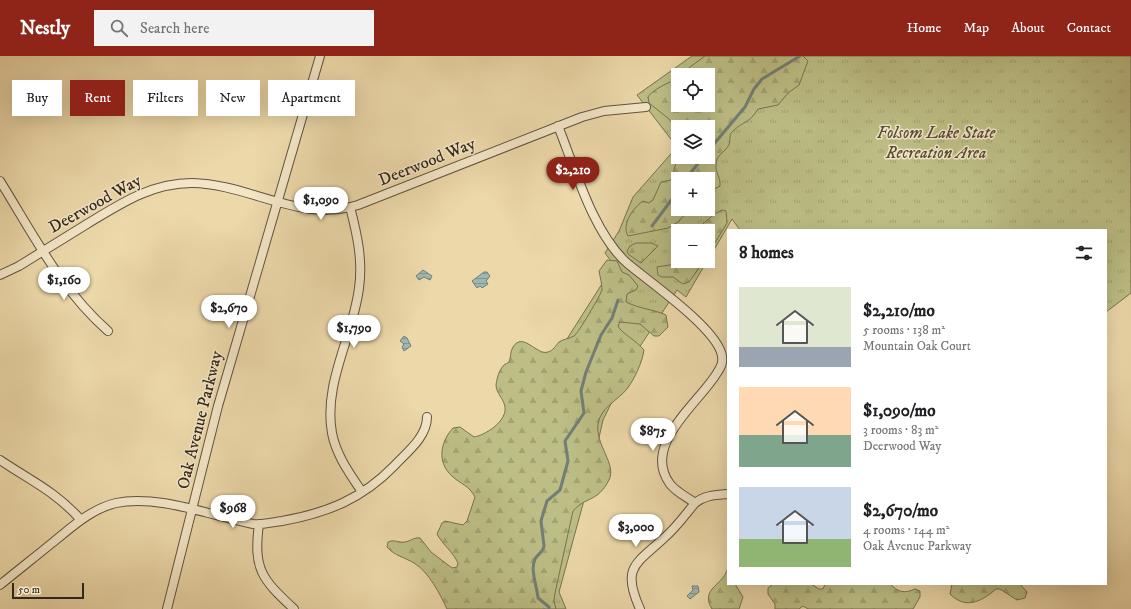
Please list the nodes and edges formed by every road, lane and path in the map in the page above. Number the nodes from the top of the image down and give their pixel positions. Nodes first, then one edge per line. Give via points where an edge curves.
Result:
1 (320, 56) edge
2 (646, 106) dead end
3 (558, 126) junction
4 (0, 181) edge
5 (278, 201) junction
6 (350, 208) junction
7 (43, 251) junction
8 (0, 275) edge
9 (108, 331) dead end
10 (427, 417) dead end
11 (0, 460) edge
12 (362, 492) junction
13 (727, 494) edge
14 (695, 503) junction
15 (193, 510) junction
16 (81, 520) junction
17 (259, 524) junction
18 (0, 584) edge
19 (167, 609) edge
20 (294, 609) edge
21 (640, 609) edge

1 - 5 street, Oak Avenue Parkway
2 - 3 street, Deerwood Way via 604,111
3 - 6 street, Deerwood Way
3 - 14 street via 596,222 610,245 699,322 722,354 722,365 718,373 668,437 662,455 670,484
4 - 7 street
5 - 6 street, Deerwood Way via 318,211
5 - 7 street, Deerwood Way via 207,184 158,187 132,196
5 - 15 street, Oak Avenue Parkway via 218,406
6 - 12 street via 357,234 361,274 356,305 332,391 330,420 336,449
7 - 8 street, Deerwood Way
7 - 9 street via 76,299
10 - 12 street via 426,428 421,437 392,468
11 - 16 street via 45,487
12 - 17 street via 334,508 316,514
13 - 14 street via 701,498
14 - 21 street via 674,530 645,553 634,566 631,581
15 - 16 street via 132,501 105,506
15 - 17 street
15 - 19 street, Oak Avenue Parkway
16 - 18 street
17 - 20 street via 256,543 260,572

